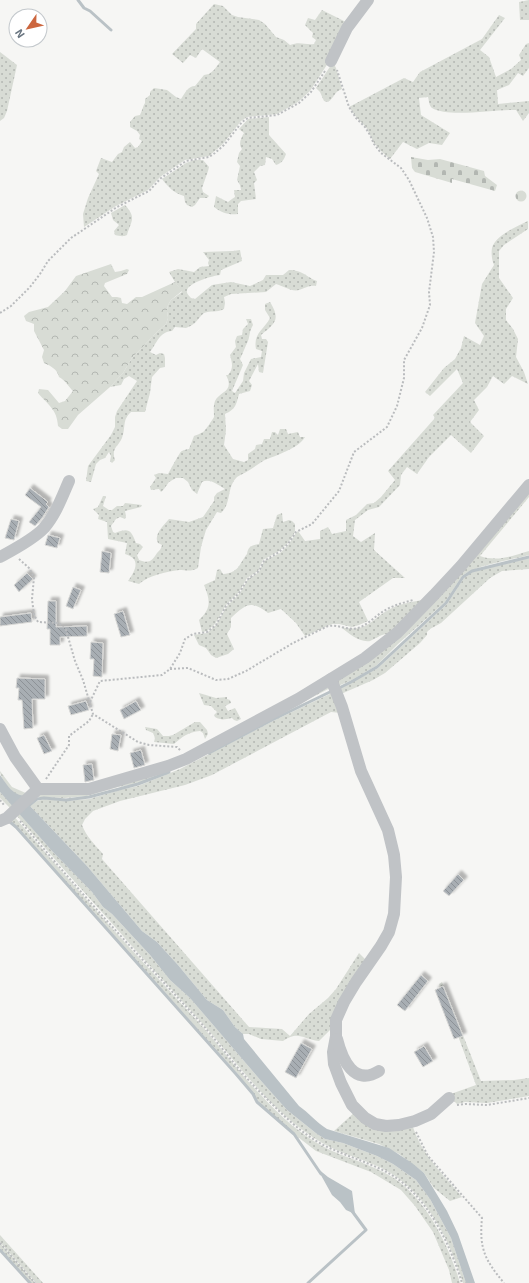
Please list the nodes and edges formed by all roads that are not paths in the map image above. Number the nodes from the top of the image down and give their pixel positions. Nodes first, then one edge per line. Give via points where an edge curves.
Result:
1 (368, 0) edge
2 (333, 57) road end
3 (69, 481) dead end
4 (529, 485) edge
5 (0, 557) edge
6 (333, 685) junction
7 (0, 729) edge
8 (34, 793) junction
9 (0, 821) edge
10 (336, 1036) junction
11 (379, 1072) dead end
12 (449, 1098) road end

1 - 2 street via 348,28
3 - 5 street via 44,528
4 - 6 street via 461,566 397,632
6 - 8 street via 298,699 186,759 89,789
6 - 10 street via 361,771 388,830 396,877 394,914 389,932 344,1002 336,1020
7 - 8 street
8 - 9 street via 7,818
10 - 11 street via 345,1062 353,1072 360,1076 368,1076
10 - 12 street via 334,1064 341,1083 352,1105 375,1124 386,1126 415,1121 431,1114

